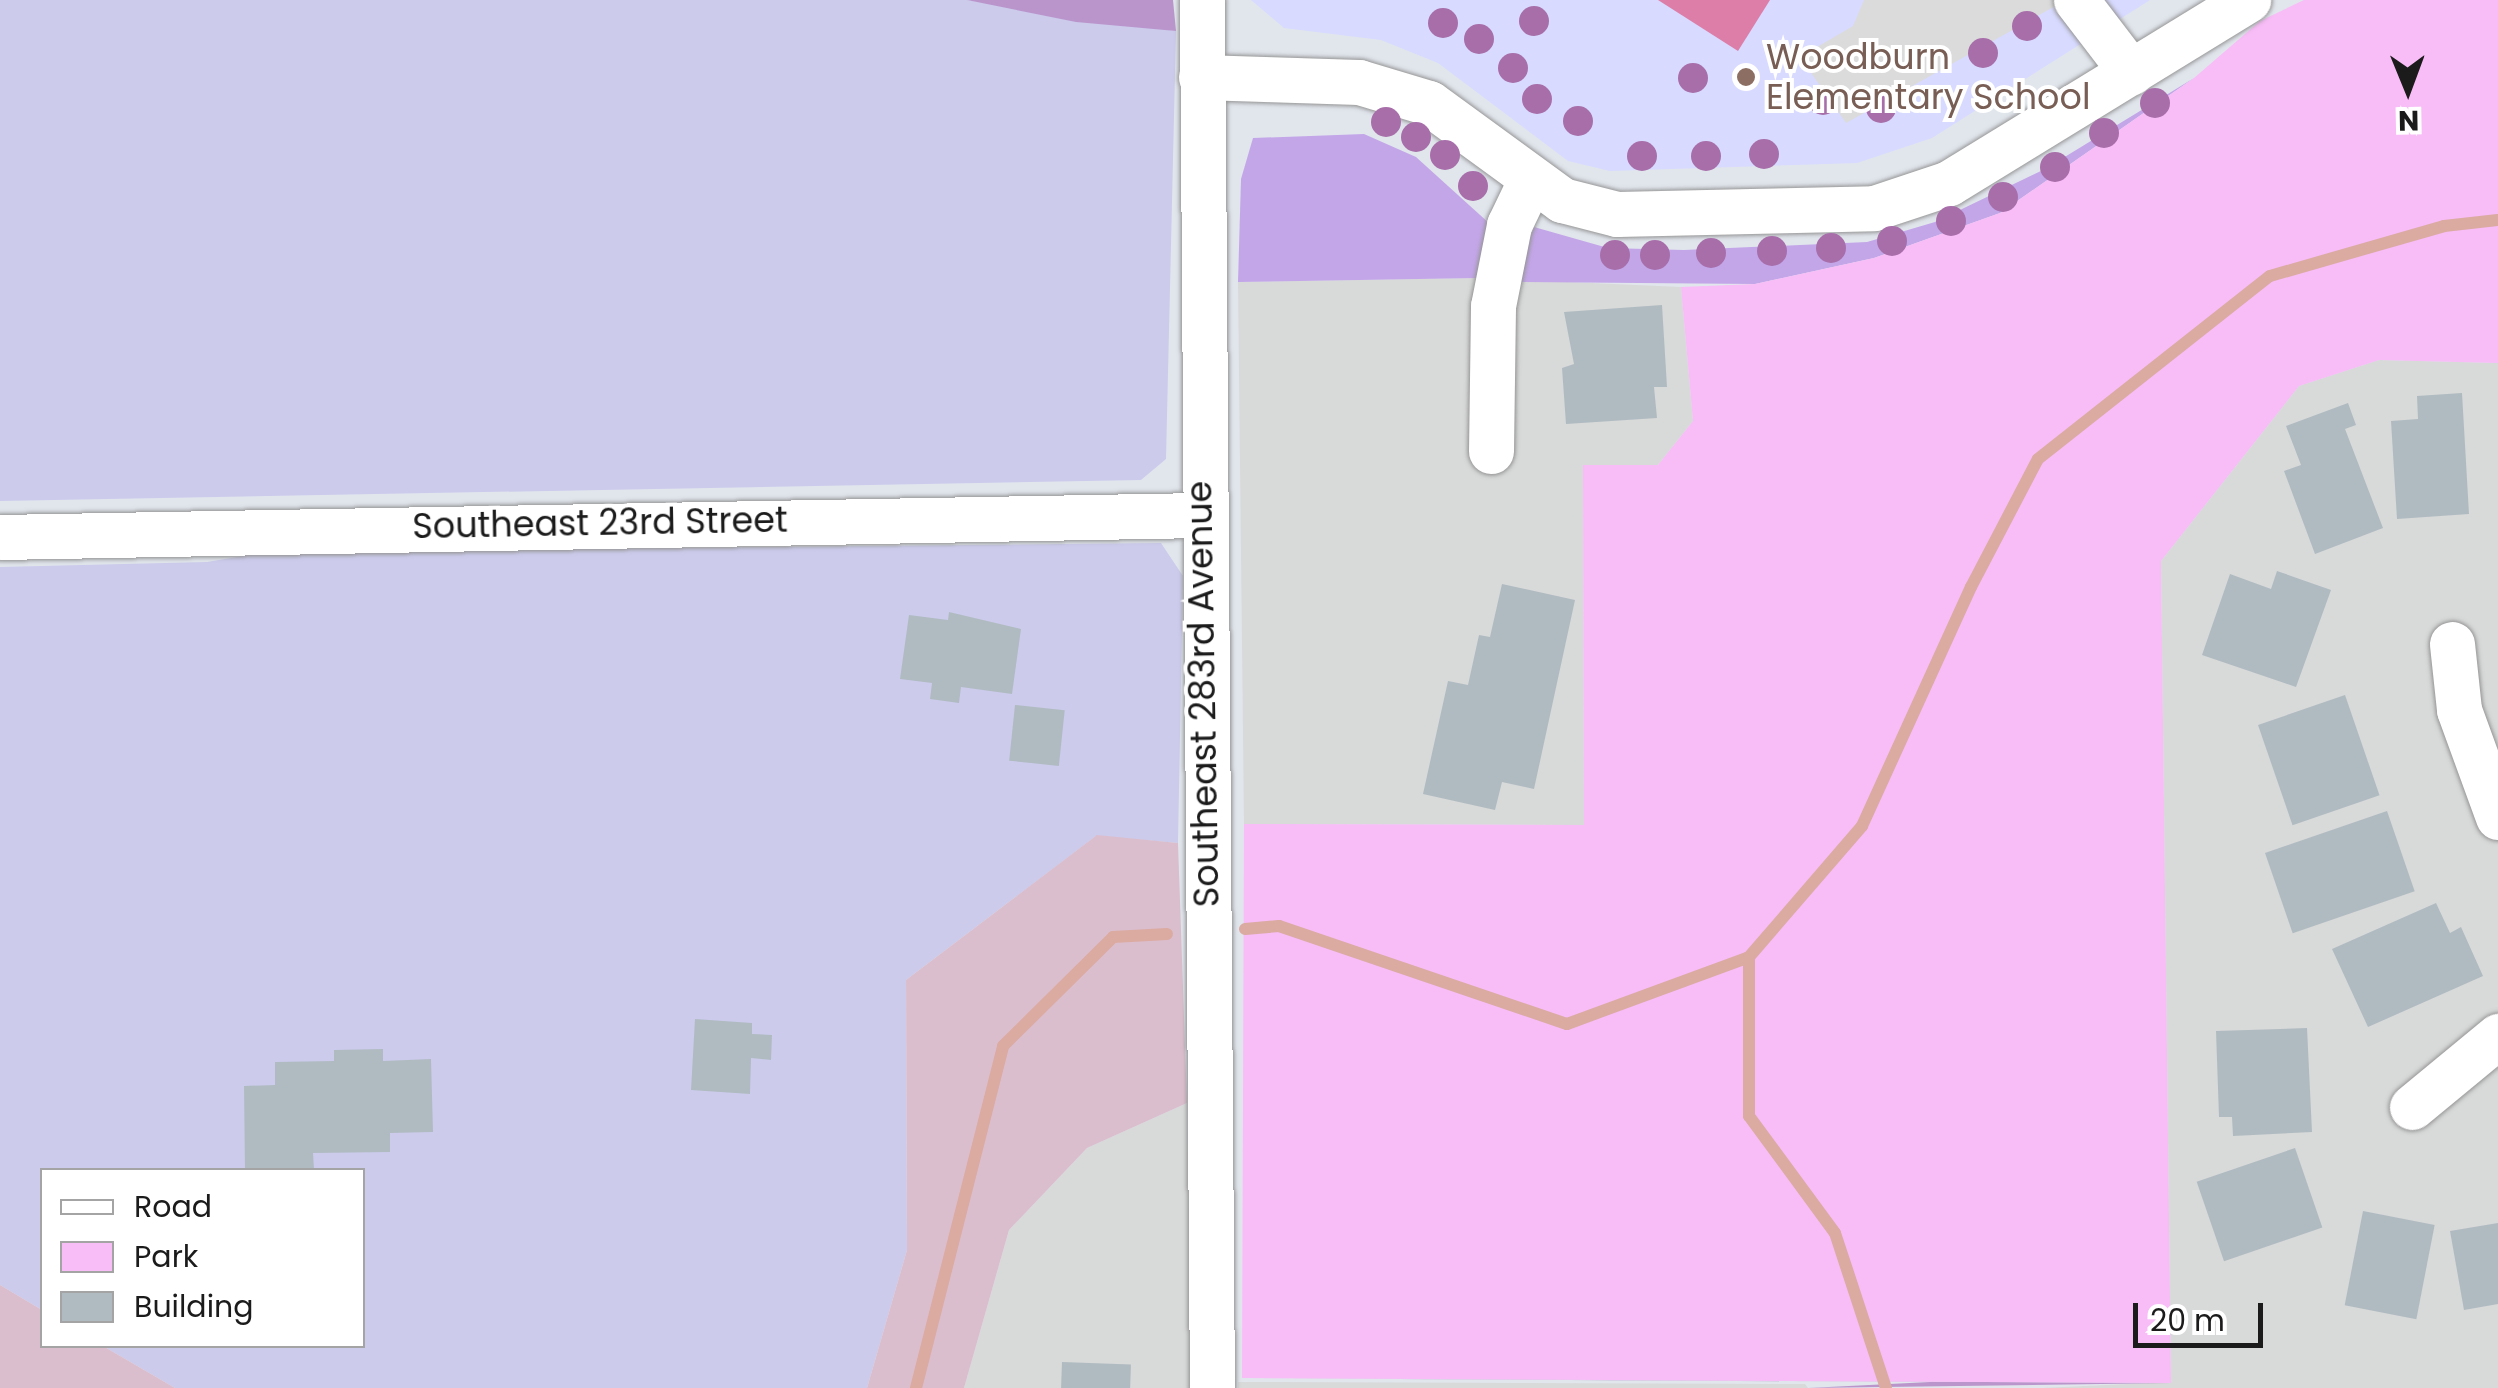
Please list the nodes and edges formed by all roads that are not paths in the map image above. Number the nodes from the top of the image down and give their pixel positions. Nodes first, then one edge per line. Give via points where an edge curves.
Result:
1 (1202, 0) edge
2 (2076, 0) edge
3 (2248, 0) edge
4 (2130, 72) junction
5 (1201, 77) junction
6 (1531, 179) junction
7 (1491, 451) dead end
8 (1200, 515) junction
9 (0, 537) edge
10 (2452, 644) dead end
11 (2498, 817) edge
12 (2498, 1036) edge
13 (2412, 1107) dead end
14 (1212, 1388) edge

1 - 5 street, Southeast 283rd Avenue
2 - 4 street
3 - 4 street
4 - 6 street via 1949,183 1874,208 1617,214 1562,200
5 - 6 street via 1359,82 1429,103
5 - 8 street, Southeast 283rd Avenue
6 - 7 street via 1510,226 1493,306
8 - 9 street, Southeast 23rd Street
8 - 14 street, Southeast 283rd Avenue
10 - 11 street via 2459,710
12 - 13 street

